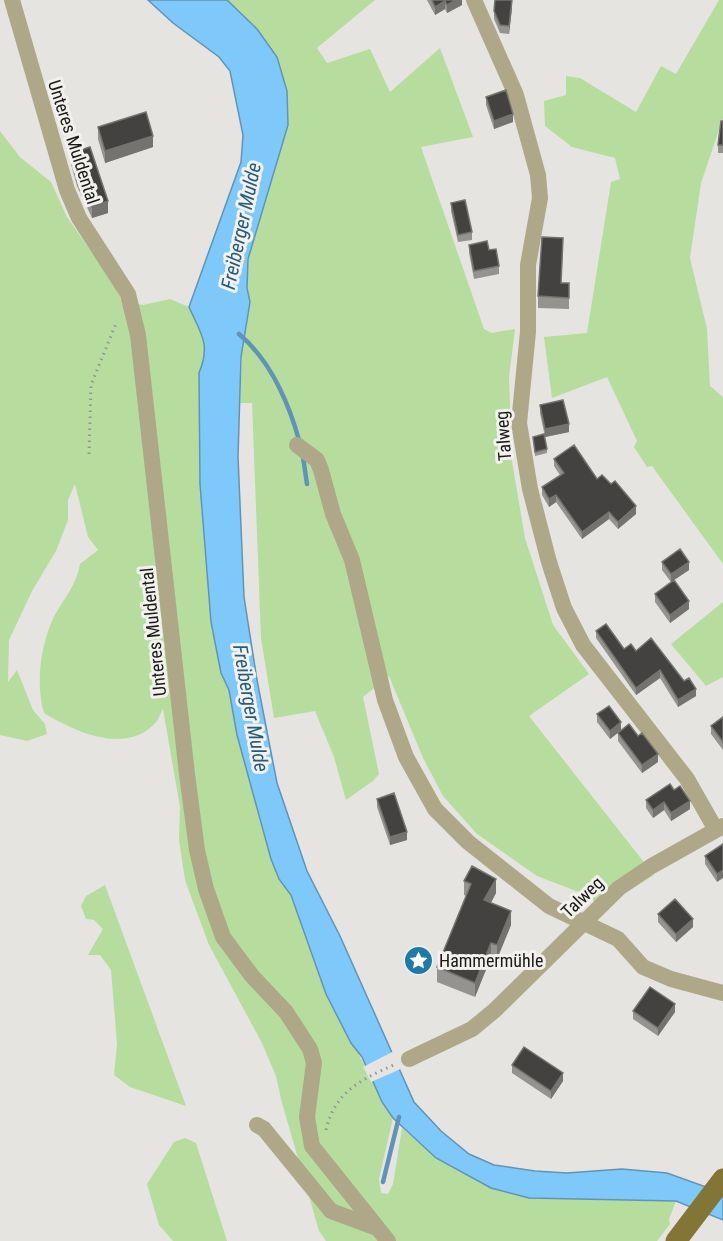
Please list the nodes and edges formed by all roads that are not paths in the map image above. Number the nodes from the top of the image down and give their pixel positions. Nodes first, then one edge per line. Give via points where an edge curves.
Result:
1 (12, 0) edge
2 (474, 0) edge
3 (301, 448) dead end
4 (719, 828) edge
5 (585, 923) junction
6 (723, 993) edge
7 (409, 1059) road end
8 (257, 1125) dead end
9 (723, 1179) edge
10 (383, 1234) edge
11 (676, 1241) edge

1 - 10 street, Unteres Muldental via 67,190 79,218 128,294 138,335 187,774 206,889 223,938 286,1012 310,1049 315,1063 307,1117 312,1146
2 - 4 street, Talweg via 516,95 538,175 540,198 528,265 528,332 519,423 530,489 549,562 564,608 583,645 687,779
3 - 5 street via 317,460 321,470 352,560 385,700 406,757 435,809 468,843 549,906
4 - 5 street, Talweg via 619,888
5 - 6 street via 618,939 643,968
5 - 7 street, Talweg via 472,1029
8 - 10 street, Unteres Muldental via 331,1211
9 - 11 main road

